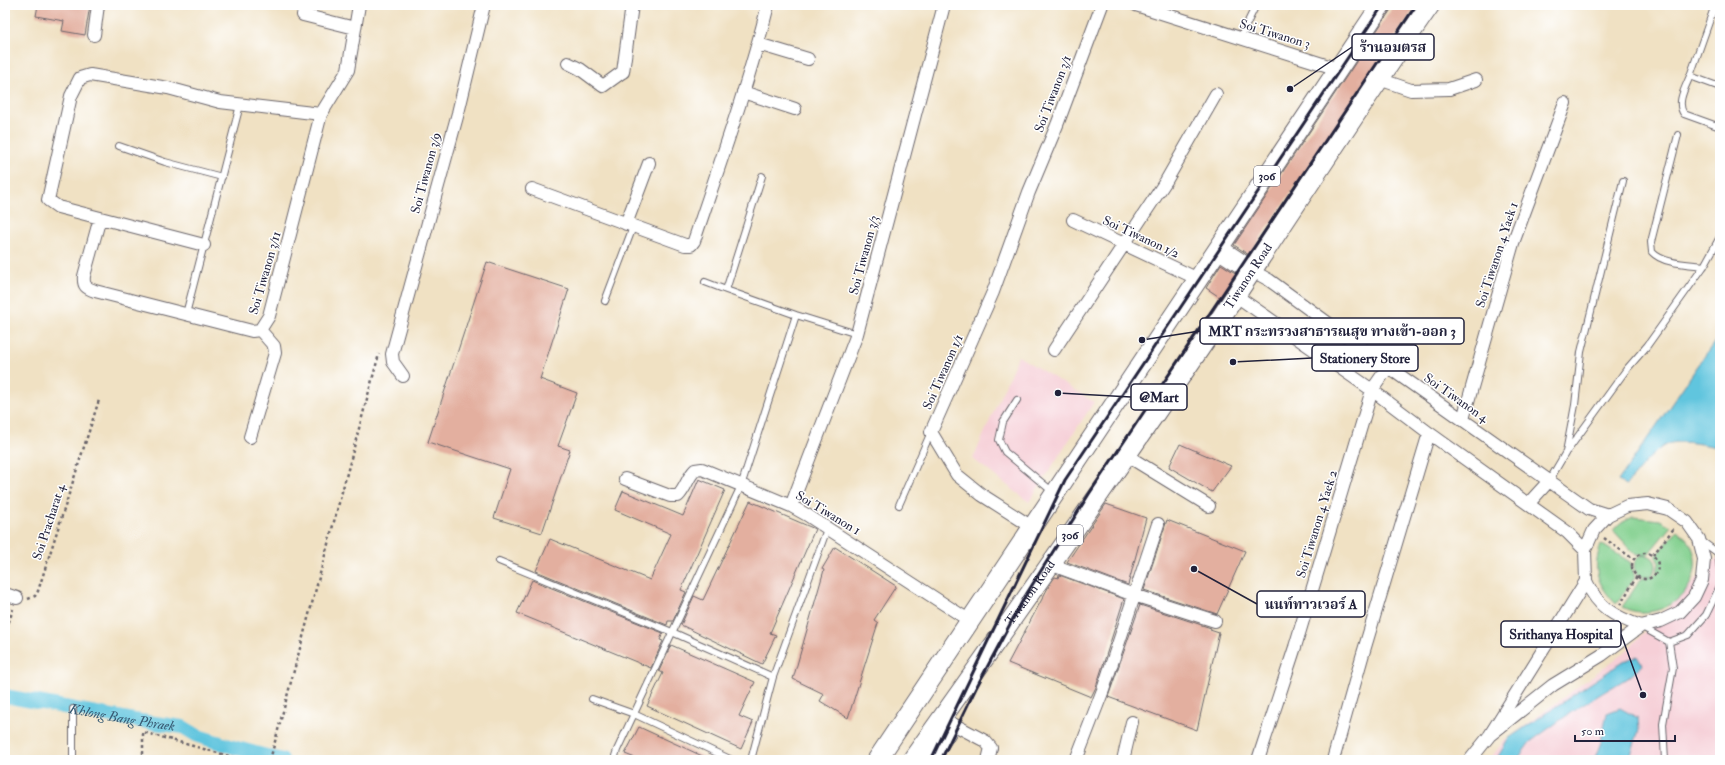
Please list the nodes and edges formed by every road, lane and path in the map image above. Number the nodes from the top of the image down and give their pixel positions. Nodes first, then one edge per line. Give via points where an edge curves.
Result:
1 (98, 5) edge
2 (359, 5) edge
3 (484, 5) edge
4 (632, 5) edge
5 (768, 5) edge
6 (944, 5) edge
7 (1102, 5) edge
8 (1136, 5) edge
9 (1256, 5) edge
10 (1381, 5) edge
11 (1430, 5) edge
12 (1715, 5) edge
13 (303, 15) dead end
14 (355, 28) junction
15 (94, 35) dead end
16 (1240, 38) junction
17 (758, 44) junction
18 (808, 59) dead end
19 (568, 63) dead end
20 (1338, 69) junction
21 (1690, 76) junction
22 (1378, 79) junction
23 (1476, 80) dead end
24 (1720, 87) edge
25 (743, 92) junction
26 (1216, 94) dead end
27 (1565, 103) dead end
28 (240, 105) junction
29 (795, 109) dead end
30 (321, 114) junction
31 (1720, 126) edge
32 (1678, 135) dead end
33 (119, 146) dead end
34 (649, 163) dead end
35 (762, 176) dead end
36 (222, 178) junction
37 (1623, 181) dead end
38 (532, 189) dead end
39 (1029, 192) joint
40 (100, 218) junction
41 (1073, 220) dead end
42 (630, 225) junction
43 (1720, 237) edge
44 (204, 245) junction
45 (1123, 245) junction
46 (1219, 249) junction
47 (1704, 266) junction
48 (1252, 270) junction
49 (1198, 279) junction
50 (705, 282) dead end
51 (726, 290) junction
52 (1235, 295) junction
53 (606, 301) dead end
54 (186, 314) junction
55 (796, 315) junction
56 (260, 330) junction
57 (858, 334) junction
58 (393, 348) junction
59 (1054, 350) dead end
60 (1388, 367) junction
61 (403, 376) dead end
62 (1372, 390) junction
63 (99, 400) dead end
64 (1017, 400) dead end
65 (1463, 419) junction
66 (932, 432) junction
67 (1429, 433) junction
68 (250, 437) dead end
69 (1566, 452) junction
70 (1126, 455) junction
71 (625, 479) dead end
72 (1549, 481) junction
73 (741, 486) junction
74 (1054, 493) junction
75 (1528, 504) junction
76 (899, 505) dead end
77 (791, 506) junction
78 (1210, 506) dead end
79 (1608, 515) junction
80 (1682, 518) junction
81 (1158, 524) dead end
82 (1032, 527) junction
83 (827, 529) junction
84 (1594, 530) junction
85 (1699, 539) junction
86 (1585, 550) junction
87 (1653, 555) junction
88 (1633, 559) junction
89 (499, 561) dead end
90 (1050, 564) junction
91 (1720, 569) edge
92 (1637, 576) junction
93 (1586, 581) junction
94 (1720, 586) edge
95 (5, 594) edge
96 (1134, 595) junction
97 (17, 598) junction
98 (1614, 614) junction
99 (1215, 621) dead end
100 (970, 622) junction
101 (1641, 626) junction
102 (672, 632) junction
103 (5, 634) edge
104 (959, 639) junction
105 (1669, 642) junction
106 (773, 677) junction
107 (967, 684) junction
108 (592, 699) dead end
109 (72, 709) dead end
110 (634, 714) junction
111 (1132, 722) dead end
112 (951, 723) junction
113 (1490, 735) junction
114 (73, 760) edge
115 (143, 760) edge
116 (243, 760) edge
117 (270, 760) edge
118 (617, 760) edge
119 (732, 760) edge
120 (751, 760) edge
121 (877, 760) edge
122 (892, 760) edge
123 (912, 760) edge
124 (929, 760) edge
125 (988, 760) edge
126 (1076, 760) edge
127 (1123, 760) edge
128 (1258, 760) edge
129 (1333, 760) edge
130 (1470, 760) edge
131 (1664, 760) edge

1 - 15 street
2 - 14 street, Soi Tiwanon 3/11
3 - 58 street, Soi Tiwanon 3/9
4 - 19 street via 623,72 603,86
5 - 17 street
6 - 57 street, Soi Tiwanon 3/3
7 - 39 street, Soi Tiwanon 3/1
8 - 16 street, Soi Tiwanon 3
9 - 16 lane
10 - 20 main road, 306
11 - 22 main road, Tiwanon Road / 306
12 - 21 lane
13 - 14 street
14 - 30 street, Soi Tiwanon 3/11 via 348,70
16 - 20 street, Soi Tiwanon 3
17 - 18 street
17 - 25 street
20 - 46 main road, 306
21 - 24 lane
21 - 31 lane via 1680,100 1680,109 1684,114
22 - 23 street via 1411,90 1449,89
22 - 48 main road, Tiwanon Road / 306
25 - 29 street
25 - 42 street via 691,245
26 - 45 street via 1166,181
27 - 65 street, Soi Tiwanon 4 Yaek 1 via 1513,243
28 - 30 street
28 - 36 lane
28 - 40 street via 153,85 90,75 80,78 71,96 48,200 58,207
30 - 56 street, Soi Tiwanon 3/11 via 269,316
32 - 47 lane via 1651,242 1652,252 1656,257 1667,260
33 - 36 lane
34 - 42 street
35 - 51 lane
36 - 44 lane
37 - 69 lane via 1581,352
38 - 42 street
39 - 66 street, Soi Tiwanon 1/1 via 993,292
40 - 44 street
40 - 54 street, Soi Tiwanon 3/11 via 83,284 95,291
41 - 45 street, Soi Tiwanon 1/2
42 - 53 lane
43 - 47 lane
44 - 54 lane
45 - 49 street, Soi Tiwanon 1/2
45 - 59 street
46 - 48 main road
46 - 49 main road, 306
47 - 69 lane
48 - 52 main road, Tiwanon Road / 306
48 - 60 street, Soi Tiwanon 4
49 - 74 main road, 306
50 - 51 lane
51 - 55 lane
52 - 62 street
52 - 70 main road, Tiwanon Road / 306
54 - 56 street, Soi Tiwanon 3/11 via 252,331
55 - 57 lane
55 - 73 lane
56 - 68 street via 274,346 275,353
57 - 77 street, Soi Tiwanon 3/3
58 - 61 street via 393,362
58 - 117 path via 380,349
60 - 62 street, Soi Tiwanon 4 Yaek 2
60 - 65 street, Soi Tiwanon 4
62 - 67 street
62 - 128 street, Soi Tiwanon 4 Yaek 2 via 1295,647
63 - 97 path, Soi Pracharat 4 via 38,591 30,598
64 - 74 lane via 1003,422 999,440 1005,452
65 - 72 street, Soi Tiwanon 4
66 - 76 lane
66 - 82 street via 957,475 982,495
67 - 75 street
67 - 129 street
69 - 72 lane
70 - 78 street
70 - 90 main road, Tiwanon Road / 306
71 - 73 street, Soi Tiwanon 1 via 670,496 678,496 684,490 690,475 695,470 702,469
72 - 75 street
72 - 79 street, Soi Tiwanon 4 via 1589,509
73 - 77 street, Soi Tiwanon 1
73 - 102 lane
74 - 82 main road, 306
75 - 86 street via 1567,532
77 - 83 street, Soi Tiwanon 1
79 - 80 street via 1627,506 1648,504 1668,509
79 - 84 street
80 - 85 street
80 - 87 path
81 - 96 street
82 - 100 main road, 306
83 - 100 street, Soi Tiwanon 1
83 - 106 lane
84 - 86 street
84 - 88 path
85 - 91 lane via 1718,554
85 - 101 street via 1704,559 1702,580 1694,597 1680,612 1661,621
86 - 93 street
87 - 88 path via 1640,554
87 - 92 path via 1658,566 1655,573 1648,578
88 - 92 path via 1632,568
89 - 102 lane
90 - 96 street
90 - 107 main road, Tiwanon Road / 306
92 - 98 path
93 - 98 street via 1590,591 1603,607
93 - 113 street
94 - 105 lane via 1706,615 1688,635
95 - 97 street
96 - 99 street
96 - 126 street
97 - 103 path
98 - 101 street
100 - 104 main road, 306
101 - 105 lane
101 - 113 street via 1602,655 1553,685
102 - 106 lane
102 - 110 lane
104 - 121 main road, 306
104 - 122 main road, 306
105 - 131 lane via 1672,668 1663,724
106 - 120 lane
107 - 112 main road, Tiwanon Road / 306
107 - 123 main road, Tiwanon Road / 306
108 - 110 lane
109 - 114 lane
110 - 118 lane via 617,750
110 - 119 lane
111 - 127 street
112 - 124 main road, Tiwanon Road / 306
112 - 125 street via 985,741 991,748
113 - 130 street
115 - 116 path via 143,732

